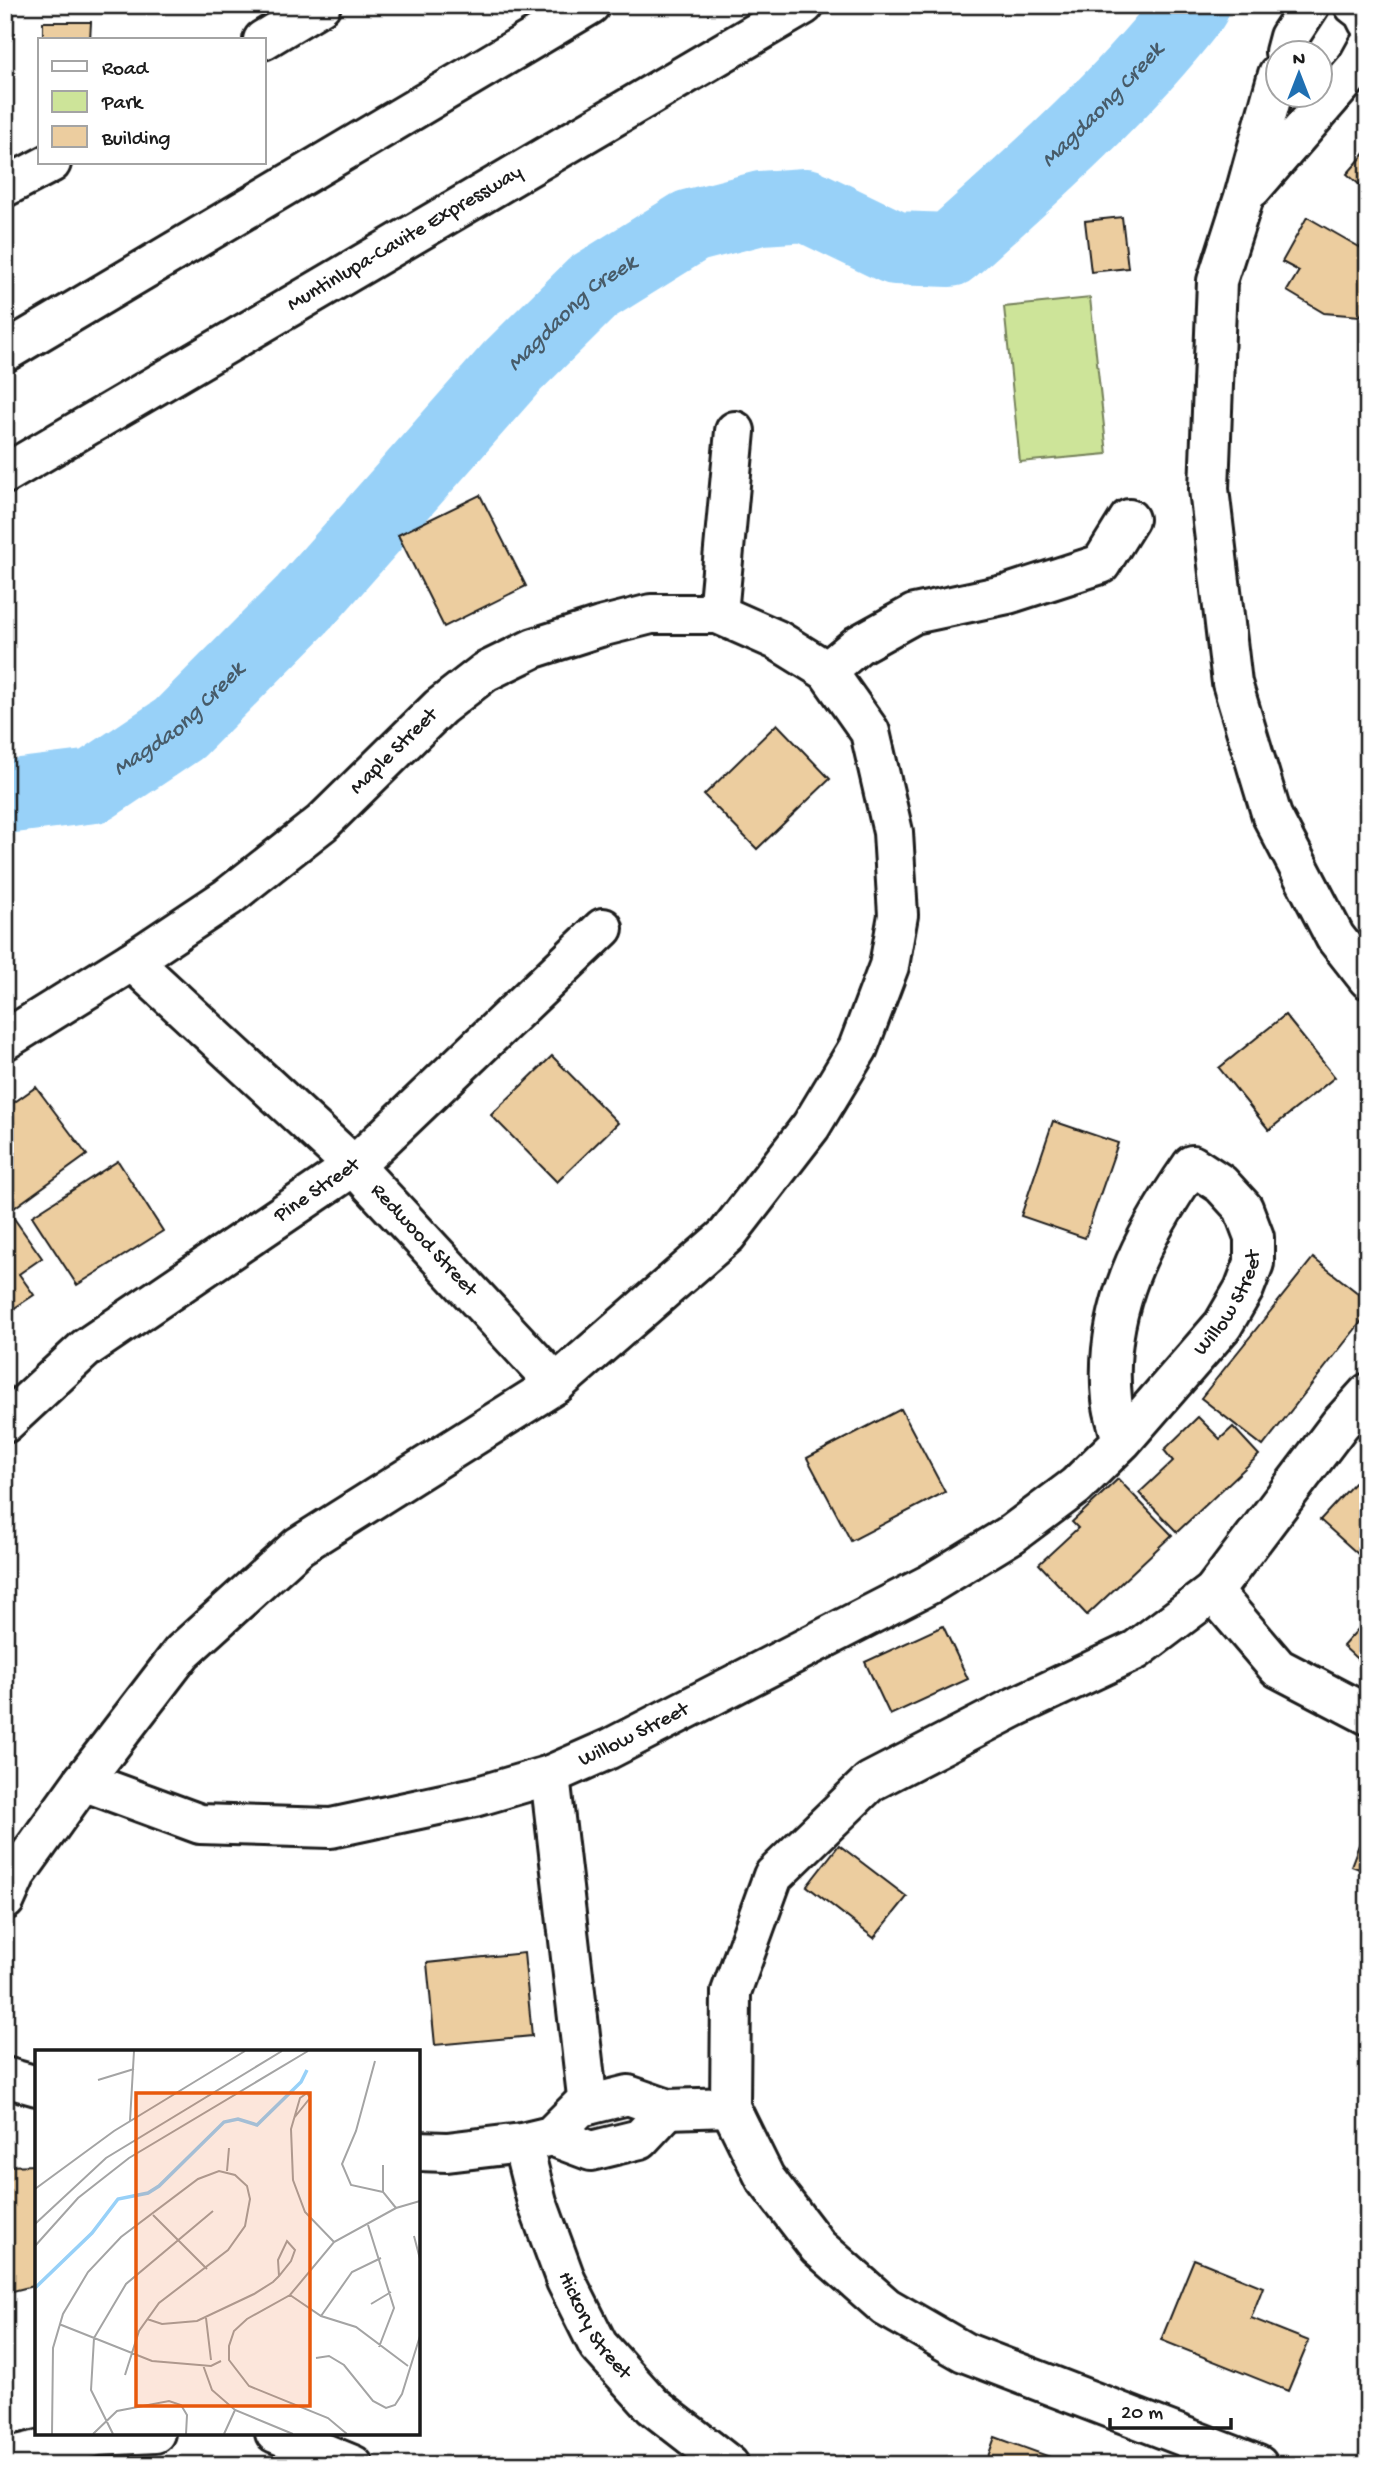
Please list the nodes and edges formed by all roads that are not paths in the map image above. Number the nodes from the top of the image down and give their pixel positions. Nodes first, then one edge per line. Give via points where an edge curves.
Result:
1 (321, 5) edge
2 (590, 5) edge
3 (804, 5) edge
4 (1310, 5) edge
5 (1354, 5) edge
6 (1368, 22) edge
7 (266, 38) edge
8 (1289, 38) edge
9 (1368, 47) edge
10 (1269, 108) edge
11 (49, 164) edge
12 (5, 187) edge
13 (1244, 197) junction
14 (5, 352) edge
15 (735, 431) dead end
16 (5, 474) edge
17 (1129, 519) dead end
18 (718, 614) junction
19 (827, 671) junction
20 (603, 928) dead end
21 (132, 961) junction
22 (1368, 979) edge
23 (5, 1040) edge
24 (354, 1166) junction
25 (556, 1384) junction
26 (1368, 1393) edge
27 (5, 1423) edge
28 (1122, 1441) junction
29 (1213, 1592) junction
30 (1368, 1715) edge
31 (550, 1775) junction
32 (83, 1781) junction
33 (5, 1900) edge
34 (5, 2077) edge
35 (35, 2085) edge
36 (589, 2105) junction
37 (730, 2107) junction
38 (668, 2109) junction
39 (536, 2140) junction
40 (420, 2151) edge
41 (117, 2435) edge
42 (280, 2435) edge
43 (5, 2458) edge
44 (353, 2465) edge
45 (729, 2465) edge
46 (1258, 2465) edge

1 - 7 main road
2 - 14 main road
3 - 16 main road, Muntinlupa-Cavite Expressway
4 - 8 main road
5 - 6 main road
9 - 13 main road via 1357,67
10 - 13 main road
11 - 12 main road
13 - 22 main road via 1217,281 1209,489 1233,683 1272,816 1335,937
15 - 18 main road
17 - 19 main road via 1101,564 1008,594 914,614 858,645
18 - 19 main road, Maple Street via 777,640
18 - 21 main road, Maple Street via 651,614 534,648 485,672 440,707 322,823 228,897
19 - 25 main road via 870,732 893,832 898,915 889,966 858,1048 811,1126 727,1235
20 - 24 main road, Pine Street
21 - 23 main road, Maple Street
21 - 24 main road, Redwood Street
24 - 25 main road, Redwood Street
24 - 27 main road, Pine Street via 86,1348
25 - 32 main road via 299,1546 182,1652
26 - 29 main road
28 - 28 main road, Willow Street via 1223,1325 1254,1263 1254,1237 1243,1209 1221,1184 1192,1165 1161,1209 1133,1266 1118,1315 1111,1351 1112,1402
28 - 31 main road, Willow Street via 1076,1486 1023,1526 930,1584
29 - 30 main road via 1278,1668
29 - 37 main road via 1136,1650 870,1782 773,1876 732,1992
31 - 32 main road, Willow Street via 475,1797 331,1828 200,1824
31 - 36 main road
32 - 33 main road via 17,1873
34 - 35 main road
36 - 38 main road via 628,2095
36 - 39 main road
37 - 38 main road
37 - 46 main road via 765,2178 818,2247 886,2307 964,2352
38 - 39 main road via 640,2139 591,2151
39 - 40 main road
39 - 45 main road, Hickory Street via 537,2202 566,2281 598,2345 653,2406
41 - 43 main road
42 - 44 main road

